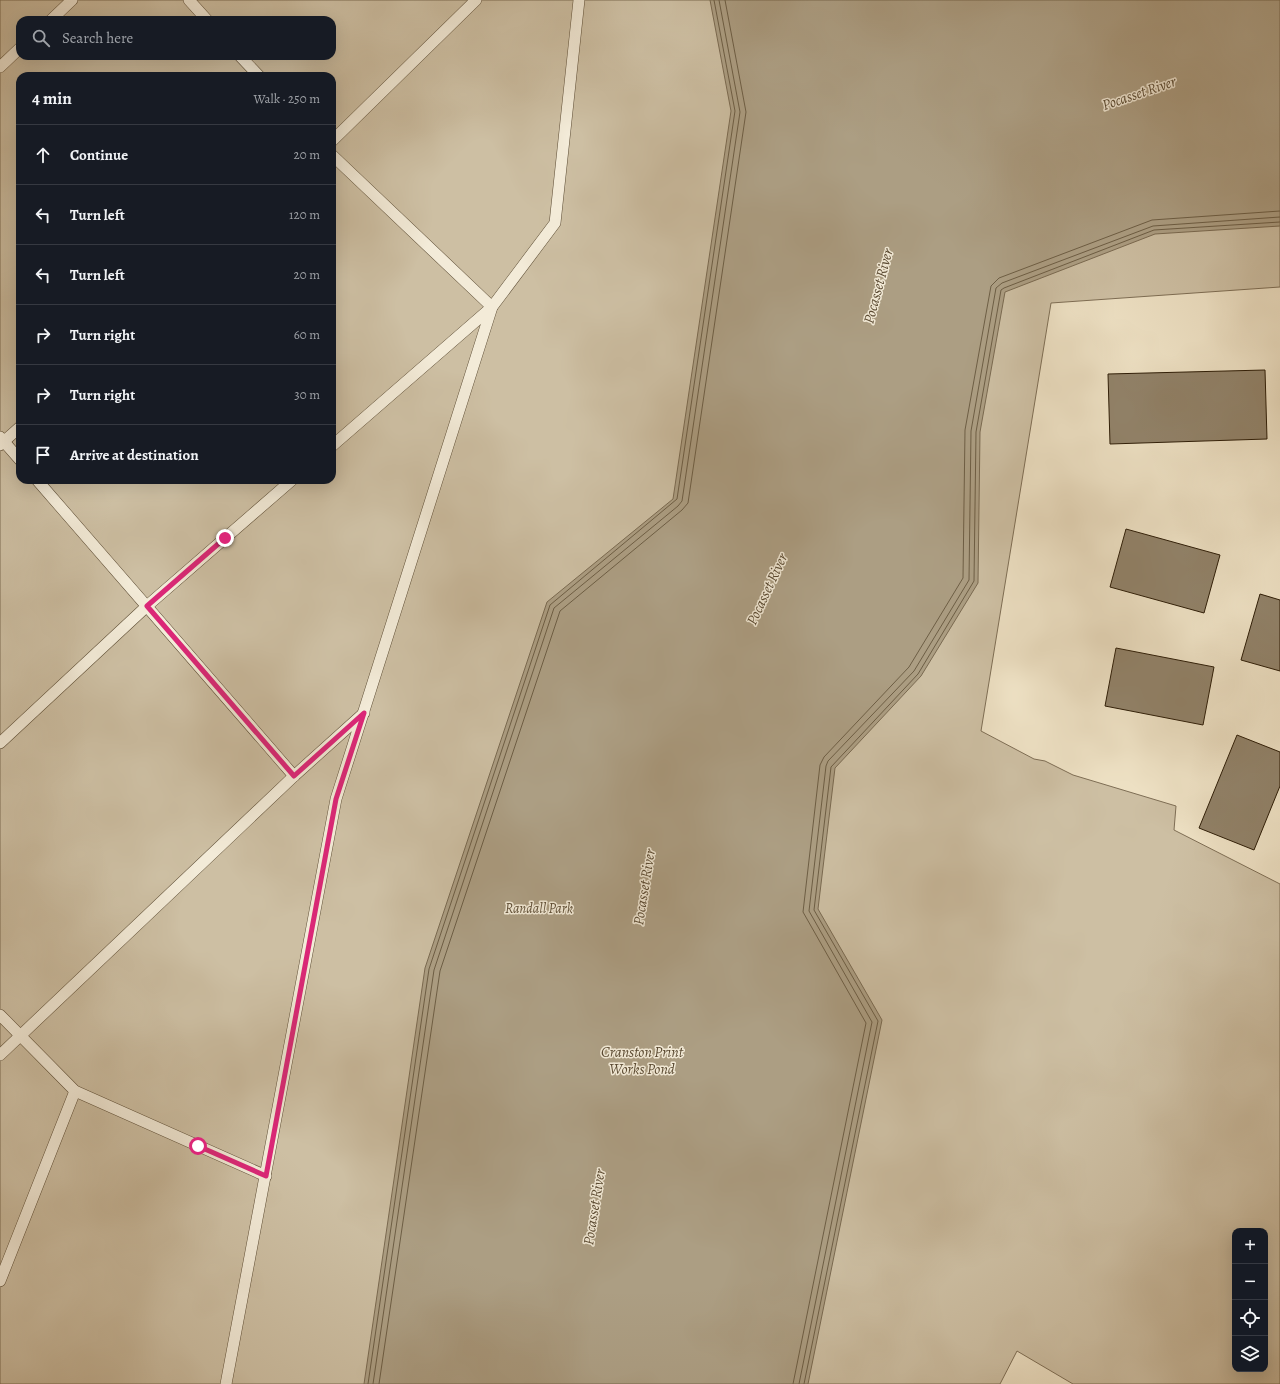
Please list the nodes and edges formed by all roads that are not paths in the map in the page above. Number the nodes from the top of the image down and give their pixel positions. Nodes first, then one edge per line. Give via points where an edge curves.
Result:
1 (72, 0) edge
2 (189, 0) edge
3 (476, 0) edge
4 (579, 0) edge
5 (55, 16) edge
6 (203, 16) edge
7 (16, 52) edge
8 (244, 60) edge
9 (0, 67) edge
10 (255, 72) edge
11 (336, 137) edge
12 (336, 158) edge
13 (492, 307) junction
14 (16, 430) edge
15 (1, 442) edge
16 (336, 443) edge
17 (16, 456) edge
18 (40, 484) edge
19 (287, 484) edge
20 (147, 606) junction
21 (364, 713) junction
22 (0, 743) edge
23 (294, 776) junction
24 (0, 1015) edge
25 (20, 1036) junction
26 (0, 1055) edge
27 (75, 1092) junction
28 (266, 1176) junction
29 (0, 1282) edge
30 (226, 1384) edge

1 - 5 lane
2 - 6 lane
3 - 11 lane
4 - 13 lane via 555,223
7 - 9 lane
8 - 10 lane
12 - 13 lane
13 - 16 lane
13 - 21 lane
14 - 15 lane
15 - 17 lane
18 - 20 lane
19 - 20 lane
20 - 22 lane
20 - 23 lane
21 - 23 lane
21 - 28 lane via 336,799
23 - 25 lane
24 - 25 lane
25 - 26 lane
25 - 27 lane
27 - 28 lane
27 - 29 lane
28 - 30 lane

